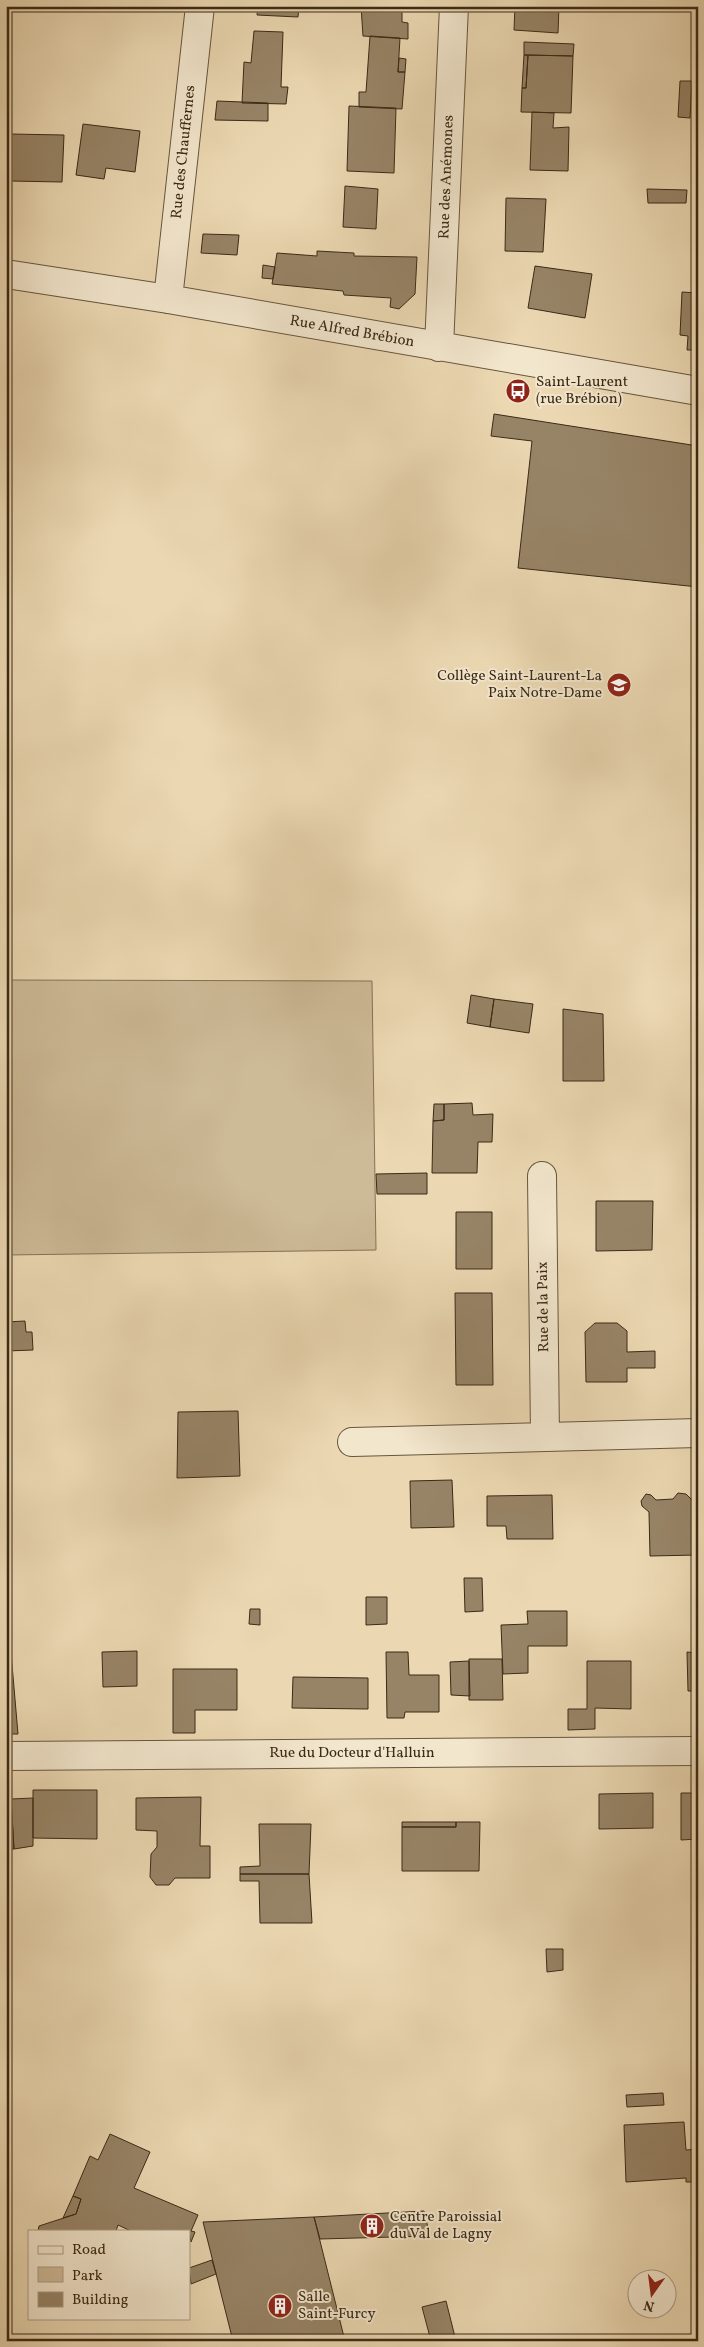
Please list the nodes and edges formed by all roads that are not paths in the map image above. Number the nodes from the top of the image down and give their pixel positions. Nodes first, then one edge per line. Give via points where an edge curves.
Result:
1 (200, 6) edge
2 (454, 6) edge
3 (6, 274) edge
4 (168, 299) junction
5 (439, 347) junction
6 (698, 391) edge
7 (542, 1176) dead end
8 (698, 1433) edge
9 (545, 1437) junction
10 (352, 1442) dead end
11 (698, 1751) edge
12 (6, 1756) edge

1 - 4 street, Rue des Chauffernes
2 - 5 street, Rue des Anémones
3 - 4 street, Rue Alfred Brébion
4 - 5 street, Rue Alfred Brébion
5 - 6 street, Rue Alfred Brébion
7 - 9 street, Rue de la Paix
8 - 9 street
9 - 10 street
11 - 12 street, Rue du Docteur d'Halluin

